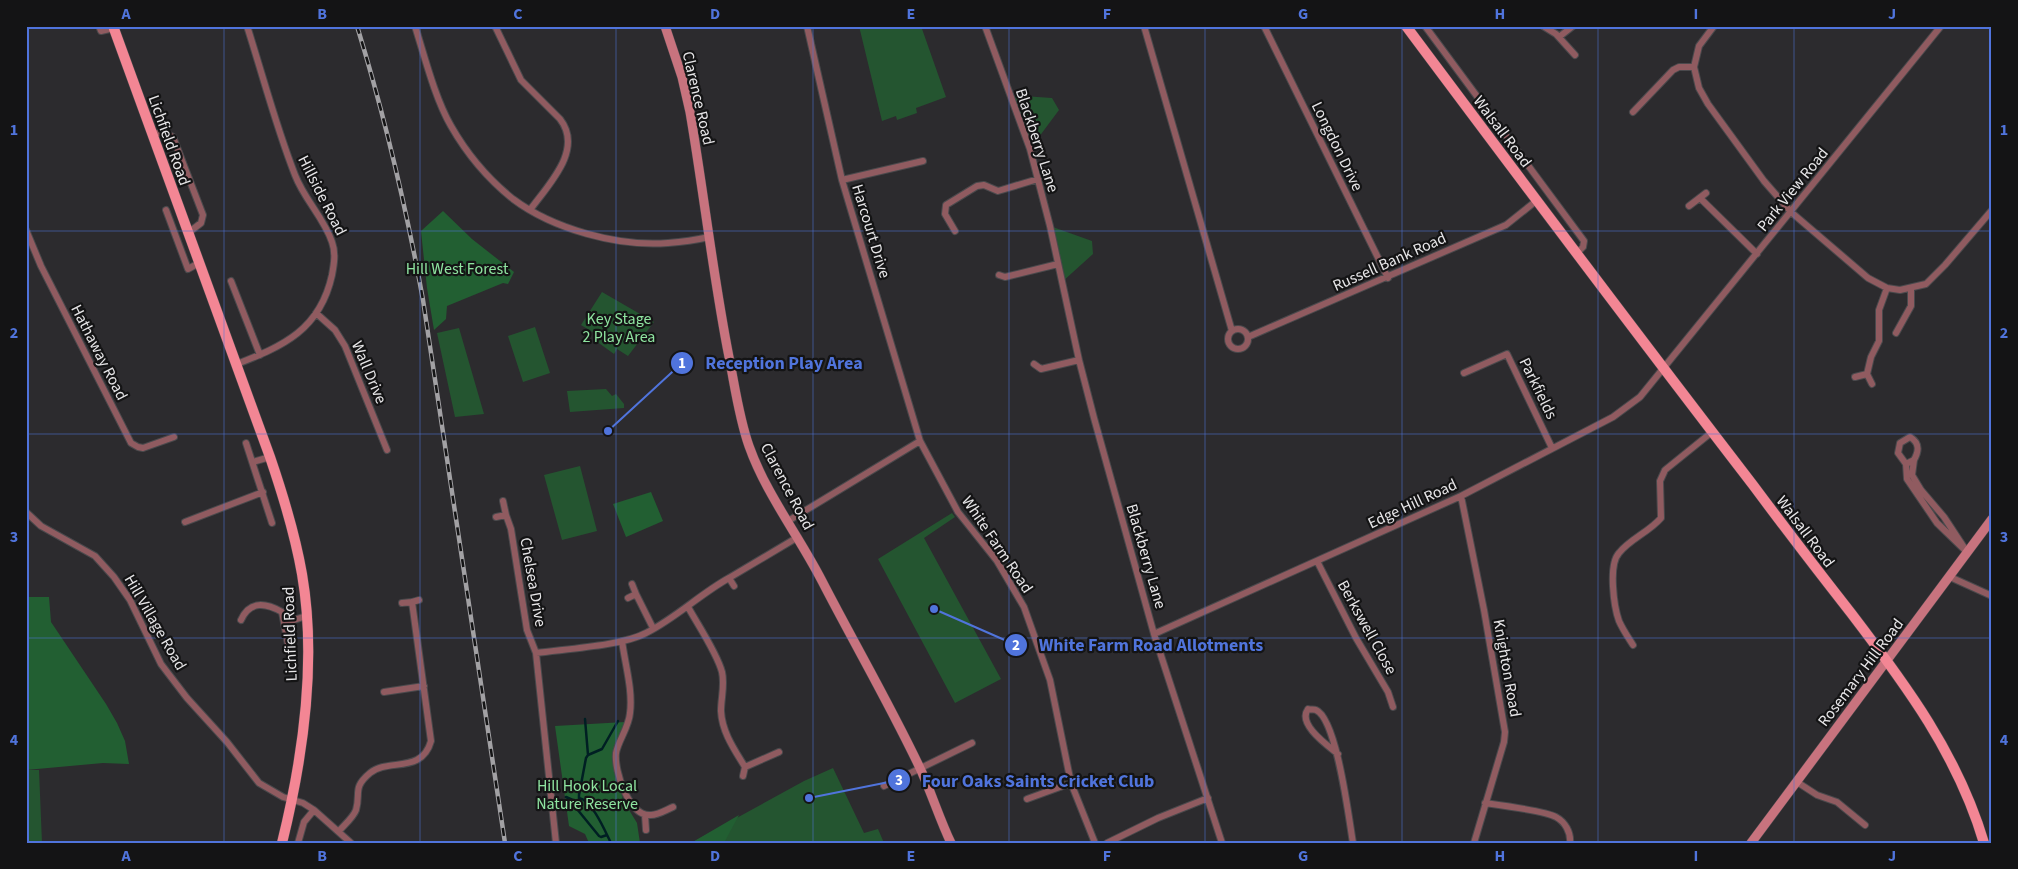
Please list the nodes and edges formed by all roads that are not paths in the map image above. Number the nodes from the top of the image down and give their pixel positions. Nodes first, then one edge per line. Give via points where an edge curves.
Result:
1 (99, 26) edge
2 (247, 26) edge
3 (415, 26) edge
4 (495, 26) edge
5 (665, 26) edge
6 (807, 26) edge
7 (985, 26) edge
8 (1144, 26) edge
9 (1264, 26) edge
10 (1406, 26) edge
11 (1425, 26) edge
12 (1543, 26) edge
13 (1573, 26) edge
14 (1714, 26) edge
15 (1941, 26) edge
16 (113, 27) edge
17 (1559, 37) junction
18 (1575, 55) dead end
19 (1694, 67) junction
20 (1633, 112) dead end
21 (152, 134) junction
22 (923, 162) dead end
23 (1038, 179) junction
24 (842, 180) junction
25 (1706, 193) dead end
26 (1700, 198) junction
27 (1536, 201) junction
28 (1689, 206) dead end
29 (166, 210) dead end
30 (530, 210) junction
31 (1992, 210) edge
32 (1791, 212) junction
33 (26, 230) edge
34 (955, 231) dead end
35 (188, 233) junction
36 (709, 238) junction
37 (1576, 253) junction
38 (1758, 254) junction
39 (199, 263) junction
40 (1058, 264) junction
41 (999, 275) dead end
42 (1388, 278) junction
43 (231, 281) dead end
44 (1887, 288) junction
45 (1911, 289) junction
46 (316, 313) junction
47 (1232, 331) junction
48 (1896, 332) dead end
49 (1248, 337) junction
50 (260, 355) junction
51 (1079, 360) junction
52 (237, 364) junction
53 (1034, 364) dead end
54 (1663, 368) junction
55 (1464, 373) dead end
56 (1867, 374) junction
57 (1855, 377) dead end
58 (1872, 384) dead end
59 (1712, 432) junction
60 (174, 437) dead end
61 (920, 441) junction
62 (246, 443) dead end
63 (1552, 448) junction
64 (387, 450) dead end
65 (270, 457) junction
66 (1914, 460) junction
67 (254, 462) junction
68 (1906, 464) junction
69 (263, 492) junction
70 (1461, 496) junction
71 (504, 502) dead end
72 (26, 512) edge
73 (506, 515) junction
74 (496, 517) dead end
75 (1992, 519) edge
76 (788, 521) junction
77 (185, 522) dead end
78 (272, 523) dead end
79 (798, 537) junction
80 (1967, 552) junction
81 (1317, 561) junction
82 (1950, 577) junction
83 (729, 578) junction
84 (632, 584) dead end
85 (734, 586) dead end
86 (636, 594) junction
87 (1992, 596) edge
88 (628, 598) dead end
89 (419, 600) dead end
90 (412, 602) junction
91 (402, 603) dead end
92 (688, 607) junction
93 (306, 616) junction
94 (241, 620) dead end
95 (285, 623) junction
96 (653, 628) junction
97 (1154, 634) junction
98 (622, 641) junction
99 (1633, 645) dead end
100 (536, 653) junction
101 (290, 655) dead end
102 (1887, 661) junction
103 (424, 686) junction
104 (384, 692) dead end
105 (1393, 707) dead end
106 (972, 743) dead end
107 (779, 752) dead end
108 (1338, 754) junction
109 (745, 767) junction
110 (920, 769) junction
111 (743, 776) dead end
112 (1797, 782) junction
113 (1071, 783) junction
114 (884, 786) dead end
115 (1208, 798) junction
116 (1027, 799) dead end
117 (292, 801) junction
118 (1485, 803) junction
119 (673, 807) dead end
120 (314, 810) junction
121 (645, 815) junction
122 (1865, 826) dead end
123 (646, 830) dead end
124 (339, 831) junction
125 (282, 843) edge
126 (298, 843) edge
127 (350, 843) edge
128 (556, 843) edge
129 (951, 843) edge
130 (1096, 843) edge
131 (1107, 843) edge
132 (1222, 843) edge
133 (1352, 843) edge
134 (1474, 843) edge
135 (1570, 843) edge
136 (1751, 843) edge
137 (1984, 843) edge

1 - 16 street via 100,31
2 - 46 street, Hillside Road via 284,147 299,185 328,232 334,248 330,282
3 - 30 street via 450,125 482,169 503,191
4 - 30 street via 521,80 560,119 568,134 567,154 562,164
5 - 36 street, Clarence Road via 686,94
6 - 24 street, Harcourt Drive
7 - 23 street, Blackberry Lane
8 - 47 street, Russell Bank Road
9 - 42 street, Longdon Drive
10 - 27 main road, Walsall Road
11 - 37 street, Walsall Road via 1584,241
12 - 17 street
13 - 17 street
14 - 19 street via 1699,46
15 - 32 street, Park View Road
16 - 21 main road, Lichfield Road
17 - 18 street
19 - 20 street via 1673,70
19 - 32 street via 1699,88 1713,112 1764,182
21 - 35 main road, Lichfield Road
21 - 35 street via 164,132 173,137 203,215 201,223
22 - 24 street
23 - 34 street via 998,191 984,185 977,186 946,205 945,214
23 - 40 street, Blackberry Lane
24 - 61 street, Harcourt Drive
25 - 26 street
26 - 28 street
26 - 38 street
27 - 37 main road, Walsall Road
27 - 42 street, Russell Bank Road via 1506,225
29 - 39 street via 188,269
30 - 36 street via 567,227 620,241 667,243
31 - 45 street via 1934,278
32 - 38 street, Park View Road
32 - 44 street via 1868,278
33 - 60 street, Hathaway Road via 131,443 143,448
35 - 39 main road, Lichfield Road
36 - 76 street, Clarence Road via 747,438 761,475
37 - 54 main road, Walsall Road
38 - 54 street, Park View Road
39 - 52 main road, Lichfield Road
40 - 41 street
40 - 51 street, Blackberry Lane
42 - 49 street, Russell Bank Road
43 - 50 street
44 - 45 street
44 - 56 street via 1879,310 1879,341
45 - 48 street via 1911,306
46 - 50 street, Hillside Road via 291,338
46 - 64 street, Wall Drive via 335,330 345,346
47 - 49 street via 1242,330
47 - 49 street, Russell Bank Road via 1228,342 1236,349 1245,346
50 - 52 street, Hillside Road
51 - 53 street via 1041,369
51 - 97 street, Blackberry Lane
52 - 65 main road, Lichfield Road
54 - 59 main road, Walsall Road
54 - 63 street, Edge Hill Road via 1627,408
55 - 63 street, Parkfields via 1507,354
56 - 57 street
56 - 58 street
59 - 99 street via 1665,470 1660,481 1661,518 1619,552 1613,561 1619,620
59 - 102 main road, Walsall Road
61 - 76 street
61 - 113 street, White Farm Road via 958,512 997,561 1024,607 1050,680
62 - 67 street
63 - 70 street, Edge Hill Road
65 - 67 street
65 - 93 main road, Lichfield Road via 291,523
66 - 68 street
66 - 68 street via 1918,446 1910,437 1900,443 1898,453
66 - 80 street via 1912,475
67 - 69 street
68 - 80 street via 1907,479 1937,523
69 - 77 street
69 - 78 street
70 - 81 street, Edge Hill Road
70 - 118 street, Knighton Road via 1505,732
71 - 73 street, Chelsea Drive
72 - 117 street, Hill Village Road via 41,526 95,556 130,600 161,664 187,698 259,784
73 - 74 street
73 - 100 street, Chelsea Drive via 527,630
75 - 80 street, Rosemary Hill Road
76 - 79 street, Clarence Road
79 - 83 street
79 - 110 street, Clarence Road via 892,710
80 - 82 street, Rosemary Hill Road
81 - 97 street, Edge Hill Road
81 - 105 street, Berkswell Close
82 - 87 street
82 - 102 street, Rosemary Hill Road
83 - 85 street
83 - 92 street
84 - 86 street
86 - 88 street
86 - 96 street
89 - 90 street
90 - 91 street
90 - 103 street
92 - 96 street
92 - 109 street via 719,665 723,682 721,712 724,726
93 - 95 street
93 - 117 main road, Lichfield Road via 308,658 302,740
94 - 95 street via 245,612 256,606 268,605 282,612
95 - 101 street
96 - 98 street
97 - 115 street, Blackberry Lane
98 - 100 street
98 - 121 street via 631,702 630,715 616,753 620,780 630,802
100 - 128 street, Chelsea Drive
102 - 112 street, Rosemary Hill Road
102 - 137 main road, Walsall Road via 1950,757 1974,810
103 - 104 street
103 - 124 street via 431,742 429,749 415,761 379,767 371,772 358,787 356,811
106 - 110 street
107 - 109 street
108 - 108 street via 1305,721 1304,714 1308,709 1317,711 1322,717
108 - 133 street
109 - 111 street
110 - 114 street
110 - 129 street, Clarence Road
112 - 122 street via 1817,795 1837,802
112 - 136 street, Rosemary Hill Road
113 - 116 street
113 - 130 street, White Farm Road
115 - 131 street
115 - 132 street, Blackberry Lane
117 - 120 street, Hill Village Road
117 - 125 main road, Lichfield Road
118 - 134 street, Knighton Road
118 - 135 street via 1554,815 1564,823
119 - 121 street
120 - 124 street, Hill Village Road
120 - 126 street via 304,822
121 - 123 street
124 - 127 street, Hill Village Road

